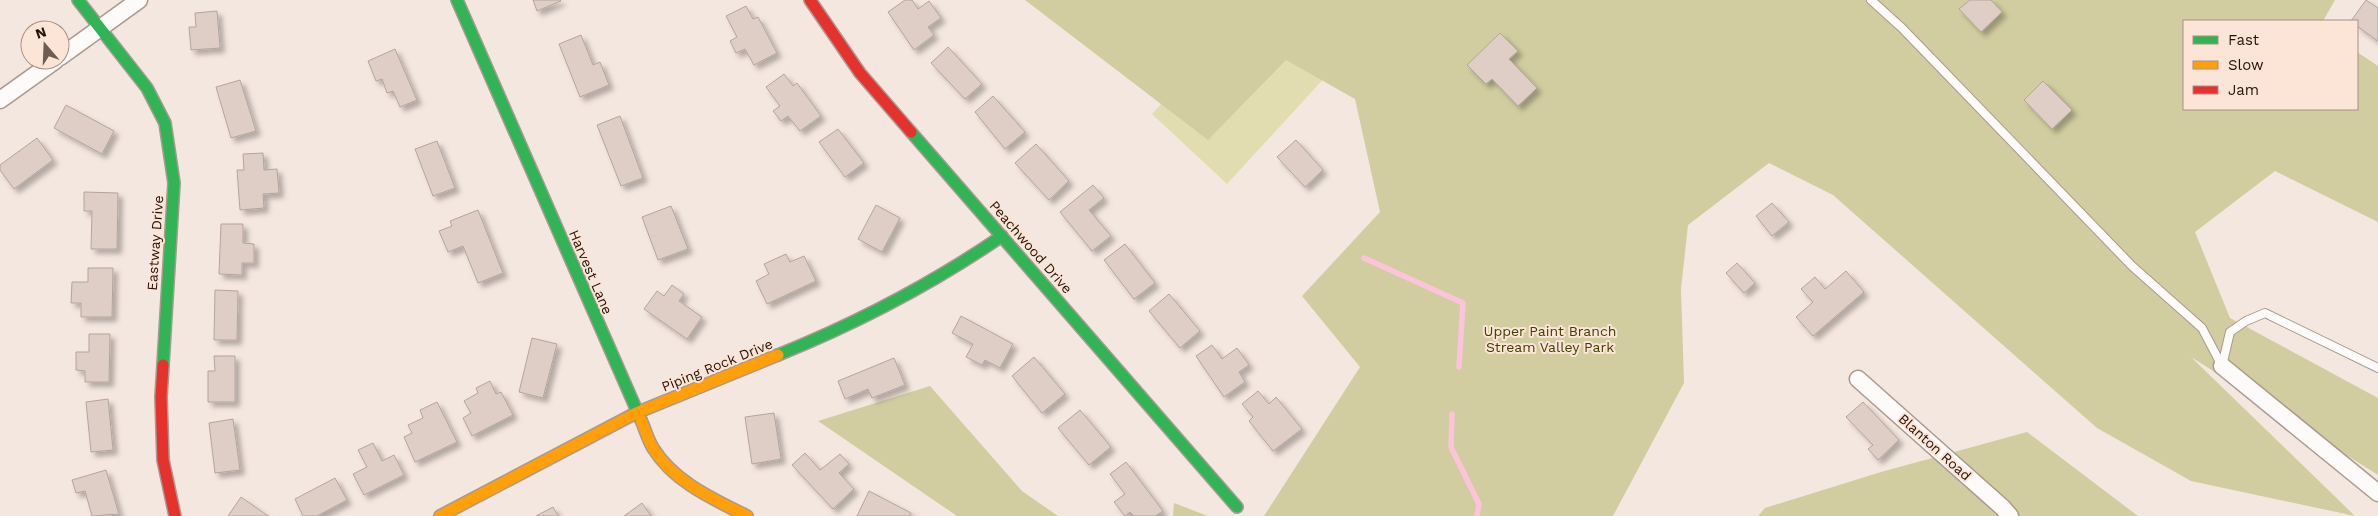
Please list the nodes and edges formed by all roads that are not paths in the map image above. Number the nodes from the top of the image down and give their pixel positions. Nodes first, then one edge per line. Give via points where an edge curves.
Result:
1 (78, 0) edge
2 (139, 0) edge
3 (457, 0) edge
4 (810, 0) edge
5 (1871, 0) edge
6 (101, 27) junction
7 (70, 50) edge
8 (42, 70) edge
9 (0, 100) edge
10 (1002, 236) junction
11 (2222, 366) junction
12 (2378, 368) edge
13 (1858, 379) dead end
14 (636, 413) junction
15 (2378, 493) edge
16 (1237, 507) dead end
17 (176, 516) edge
18 (440, 516) edge
19 (746, 516) edge
20 (2010, 516) edge

1 - 6 street, Eastway Drive
2 - 6 street
3 - 14 street, Harvest Lane
4 - 10 street, Peachwood Drive via 860,73
5 - 11 lane via 1902,28 2132,266 2202,328
6 - 7 street
6 - 17 street, Eastway Drive via 147,88 165,123 170,142 174,183 161,397 163,460
8 - 9 street
10 - 14 street, Piping Rock Drive via 955,268 841,329
10 - 16 street, Peachwood Drive
11 - 12 lane via 2230,332 2265,313
11 - 15 street
13 - 20 street, Blanton Road
14 - 18 street, Piping Rock Drive
14 - 19 street, Harvest Lane via 653,448 675,476

